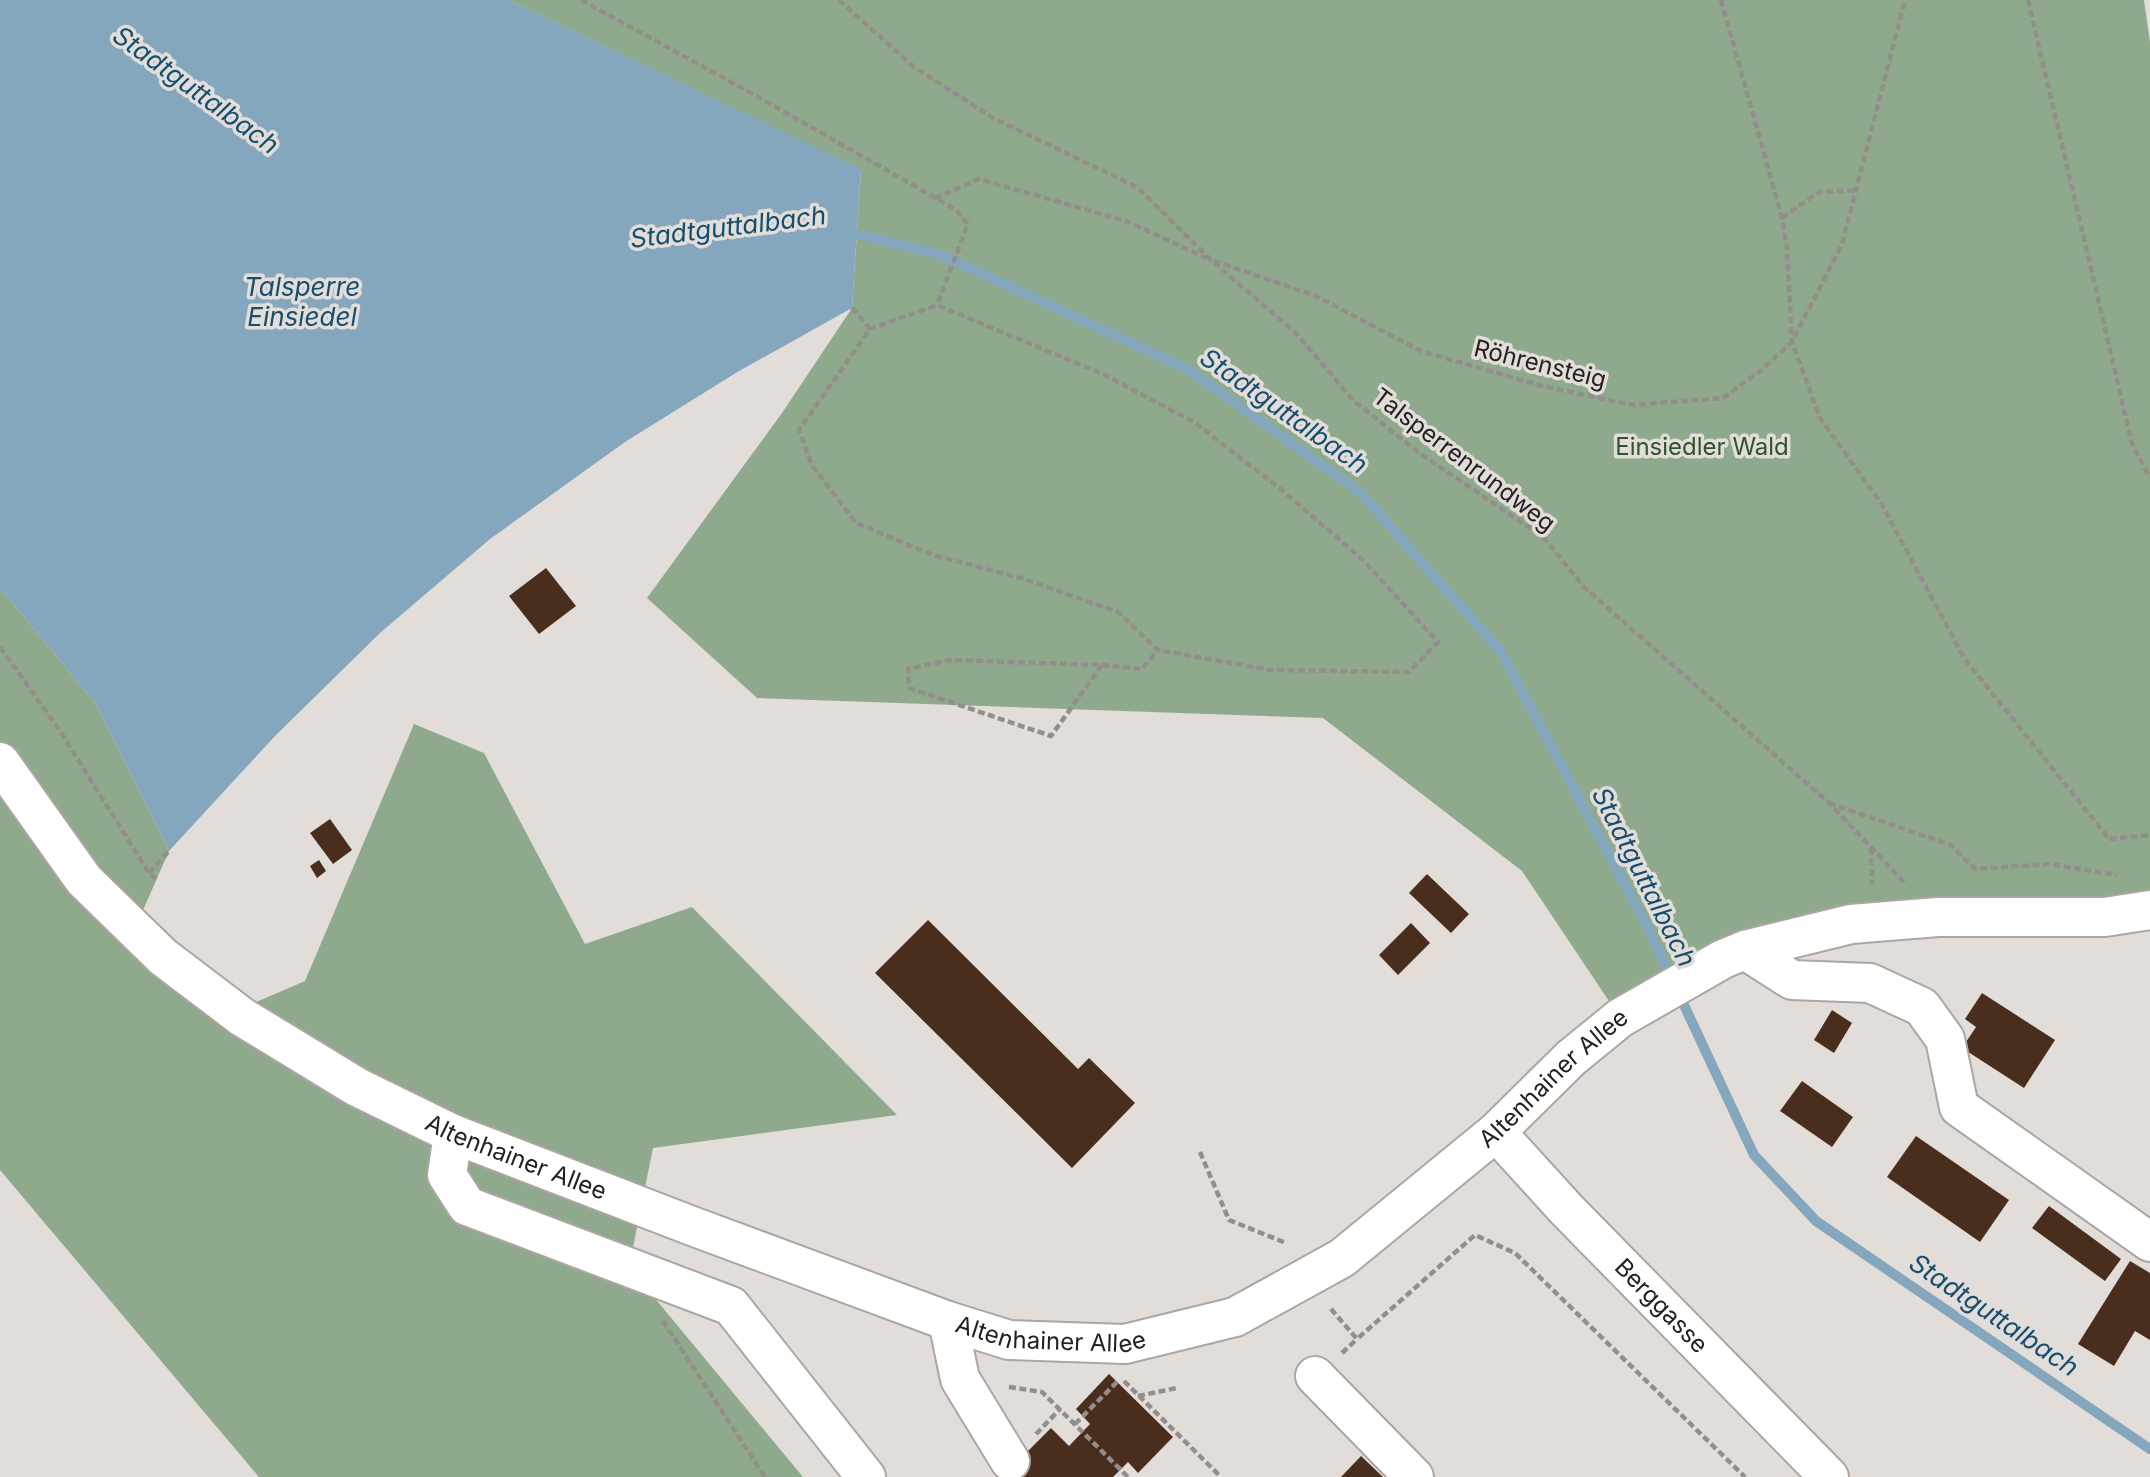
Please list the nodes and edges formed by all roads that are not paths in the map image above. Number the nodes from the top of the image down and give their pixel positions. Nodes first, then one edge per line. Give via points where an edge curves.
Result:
1 (0, 762) edge
2 (2150, 911) edge
3 (1734, 954) junction
4 (1496, 1132) junction
5 (453, 1134) junction
6 (2150, 1242) edge
7 (948, 1321) junction
8 (1315, 1376) dead end
9 (1010, 1461) dead end
10 (866, 1477) edge
11 (1414, 1477) edge
12 (1829, 1477) edge

1 - 5 street, Altenhainer Allee via 84,880 163,957 242,1017 345,1080
2 - 3 street, Altenhainer Allee via 2105,917 1938,917 1851,924
3 - 4 street, Altenhainer Allee via 1620,1018 1571,1058
3 - 6 street via 1792,980 1870,984 1922,1006 1945,1039 1959,1107
4 - 7 street, Altenhainer Allee via 1342,1258 1235,1317 1125,1344 1010,1340
4 - 12 street, Berggasse
5 - 7 street, Altenhainer Allee
5 - 10 street via 447,1175 467,1206 731,1306
7 - 9 street via 960,1380
8 - 11 street

